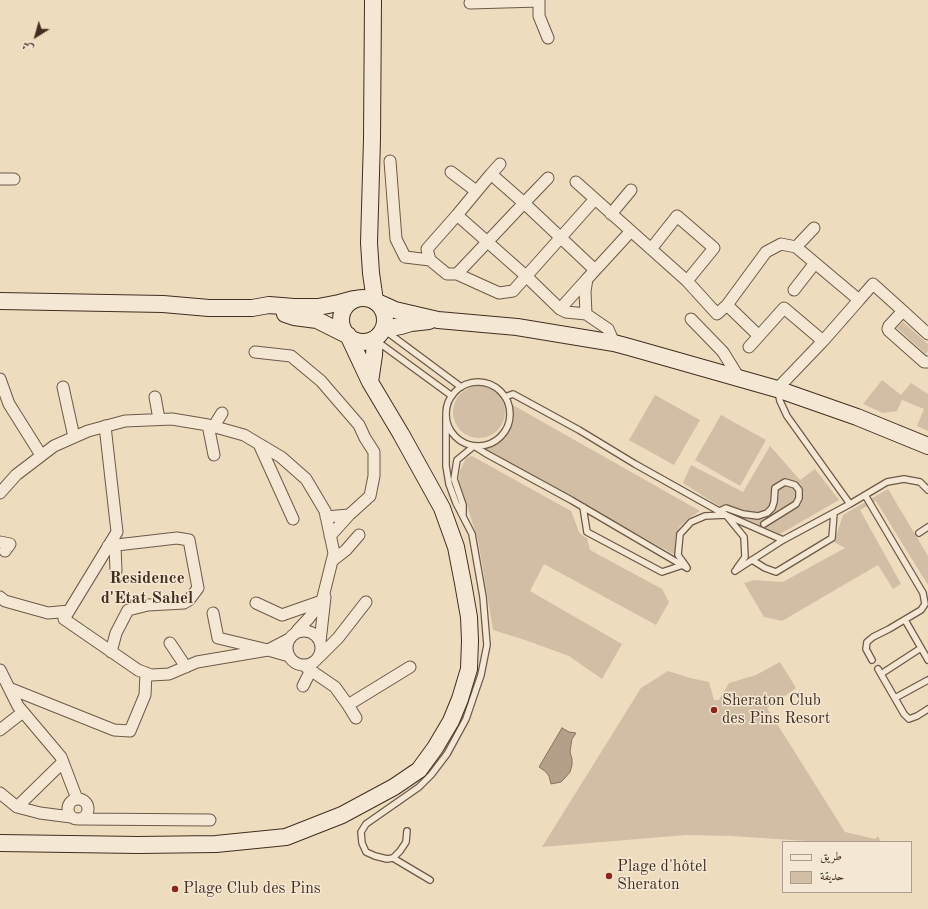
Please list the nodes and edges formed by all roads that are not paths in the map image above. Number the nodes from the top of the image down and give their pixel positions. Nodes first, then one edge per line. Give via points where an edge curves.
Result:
1 (364, 0) edge
2 (373, 0) edge
3 (539, 1) edge
4 (470, 3) dead end
5 (548, 38) dead end
6 (390, 161) dead end
7 (500, 164) dead end
8 (451, 172) dead end
9 (491, 174) junction
10 (548, 178) dead end
11 (0, 179) edge
12 (14, 180) dead end
13 (576, 182) dead end
14 (476, 190) junction
15 (631, 190) dead end
16 (595, 199) junction
17 (524, 203) junction
18 (611, 214) junction
19 (456, 215) junction
20 (814, 228) dead end
21 (631, 231) junction
22 (561, 238) junction
23 (487, 242) junction
24 (796, 247) junction
25 (651, 249) junction
26 (430, 260) junction
27 (815, 264) junction
28 (457, 274) junction
29 (591, 274) junction
30 (526, 276) junction
31 (687, 281) junction
32 (794, 290) dead end
33 (355, 299) junction
34 (859, 300) junction
35 (0, 301) edge
36 (375, 301) junction
37 (727, 305) junction
38 (252, 308) junction
39 (560, 309) junction
40 (903, 311) junction
41 (586, 314) junction
42 (691, 319) dead end
43 (438, 320) junction
44 (379, 334) junction
45 (928, 334) edge
46 (348, 335) junction
47 (759, 336) junction
48 (823, 340) junction
49 (614, 343) junction
50 (749, 347) dead end
51 (255, 352) dead end
52 (928, 362) edge
53 (738, 378) junction
54 (0, 380) edge
55 (370, 382) junction
56 (63, 387) dead end
57 (461, 387) junction
58 (777, 388) junction
59 (452, 396) junction
60 (155, 397) dead end
61 (505, 397) junction
62 (222, 414) dead end
63 (446, 417) junction
64 (159, 420) junction
65 (105, 426) junction
66 (211, 426) junction
67 (74, 437) junction
68 (259, 444) junction
69 (474, 446) junction
70 (928, 446) edge
71 (41, 455) junction
72 (214, 455) dead end
73 (928, 490) edge
74 (0, 493) edge
75 (865, 495) junction
76 (850, 504) junction
77 (583, 507) junction
78 (720, 511) junction
79 (834, 513) junction
80 (349, 515) junction
81 (726, 515) junction
82 (326, 516) junction
83 (463, 516) junction
84 (293, 520) dead end
85 (764, 524) dead end
86 (928, 527) edge
87 (919, 533) dead end
88 (330, 536) junction
89 (359, 536) dead end
90 (783, 540) junction
91 (111, 546) junction
92 (752, 560) junction
93 (332, 561) junction
94 (685, 567) junction
95 (116, 571) dead end
96 (326, 586) junction
97 (0, 597) edge
98 (322, 601) junction
99 (366, 602) dead end
100 (256, 603) dead end
101 (69, 611) junction
102 (213, 613) dead end
103 (905, 620) junction
104 (293, 635) junction
105 (320, 642) junction
106 (170, 643) dead end
107 (921, 648) junction
108 (268, 650) junction
109 (111, 652) junction
110 (289, 656) junction
111 (318, 658) junction
112 (872, 660) dead end
113 (928, 660) edge
114 (186, 666) junction
115 (410, 667) dead end
116 (306, 668) junction
117 (0, 670) edge
118 (146, 673) junction
119 (928, 680) edge
120 (303, 686) dead end
121 (9, 688) junction
122 (895, 698) junction
123 (348, 705) junction
124 (928, 710) edge
125 (23, 712) junction
126 (356, 718) dead end
127 (0, 730) edge
128 (63, 762) junction
129 (0, 793) edge
130 (77, 799) junction
131 (16, 807) junction
132 (88, 809) junction
133 (76, 818) junction
134 (103, 819) junction
135 (210, 820) dead end
136 (407, 831) dead end
137 (0, 843) edge
138 (393, 858) junction
139 (430, 880) dead end

1 - 33 main road via 362,273
2 - 36 main road via 369,243 370,273
3 - 4 street
3 - 5 street via 539,16
6 - 26 street via 396,239 405,257
7 - 9 street
8 - 14 street
9 - 14 street
9 - 17 street
10 - 17 street
11 - 12 street
13 - 16 street
14 - 19 street
15 - 18 street
16 - 18 street
16 - 22 street
17 - 22 street
17 - 23 street
18 - 21 street
19 - 23 street
19 - 26 street via 427,249
20 - 24 street
21 - 25 street
21 - 29 street
22 - 29 street
22 - 30 street
23 - 28 street
23 - 30 street
24 - 27 street
24 - 37 street via 781,244 766,252
25 - 31 street
25 - 31 street via 677,216 714,248
26 - 28 street via 447,274
27 - 32 street
27 - 34 street
28 - 30 street via 500,293 513,291
29 - 39 street
29 - 41 street via 585,291
30 - 39 street
31 - 37 street via 717,314
33 - 36 main road via 369,298
33 - 38 main road via 318,307 269,305
33 - 46 main road via 344,308 342,315 343,329
34 - 40 street via 873,284
34 - 48 street
35 - 38 main road
36 - 43 main road via 395,310
36 - 44 main road via 384,310 386,323
37 - 47 street
38 - 46 main road via 317,320
39 - 41 street
40 - 45 street
40 - 52 street via 888,329 924,362
41 - 49 street via 608,329
42 - 53 street via 722,352
43 - 44 main road via 410,323
43 - 49 main road via 517,327
44 - 46 main road via 368,342 360,342
44 - 55 main road
44 - 57 lane
44 - 59 lane
46 - 55 main road
47 - 48 street via 784,308
47 - 50 street
48 - 58 street
49 - 53 main road
51 - 80 street via 291,356 321,381 359,425 374,452 374,476 370,496
53 - 58 main road
54 - 71 street via 9,404
55 - 137 main road via 442,508 456,546 469,617 469,668 460,699 451,721 419,770 394,787 342,815 286,837 216,844
56 - 67 street
57 - 59 lane
57 - 61 lane via 480,382 490,385
58 - 70 main road
58 - 76 lane via 787,416
59 - 63 lane via 448,402
60 - 64 street
61 - 69 lane via 510,417 502,435 494,442
61 - 78 lane via 513,394
62 - 66 street
63 - 69 lane via 455,436 464,443
63 - 83 lane via 446,466 456,503
64 - 65 street via 125,421
64 - 66 street via 172,419
65 - 67 street
65 - 91 street via 117,532
66 - 68 street via 244,435
66 - 72 street
67 - 71 street
68 - 82 street via 306,479
68 - 84 street
69 - 77 lane
69 - 83 lane via 457,460 454,479 463,505
71 - 74 street via 16,475
73 - 75 lane via 920,482 904,479 887,482
75 - 76 lane
75 - 103 lane via 923,593 925,604 921,610
76 - 79 lane
77 - 94 lane
77 - 94 lane via 587,532 662,572
78 - 81 lane
78 - 85 lane via 726,508 758,516 767,513 774,502 775,488 785,482 796,485 799,498 796,504
79 - 90 lane
79 - 92 lane via 832,538 776,572
80 - 82 street
80 - 88 street
81 - 90 lane
81 - 92 lane via 744,537 745,557 735,571
81 - 94 lane via 705,516 691,522 680,534 678,556
82 - 88 street
83 - 138 lane via 472,534 483,597 487,645 481,675 466,719 447,754 431,775 419,787 366,824 361,832 366,852 387,859
86 - 87 lane
88 - 93 street via 334,553
89 - 93 street
90 - 92 lane
91 - 95 street
91 - 101 street
91 - 109 street via 177,538 189,540 198,588 184,603 148,605 128,610 116,633
93 - 96 street
96 - 98 street
96 - 105 street
97 - 101 street via 5,601 48,613
98 - 100 street via 282,615
98 - 104 street
99 - 111 street via 338,638
101 - 109 street via 64,619
102 - 108 street via 218,638
103 - 107 lane
103 - 112 lane via 867,642 866,649
104 - 105 street via 303,630 309,631 318,637
104 - 108 street
104 - 110 street via 286,647
105 - 111 street
106 - 114 street
107 - 113 lane
107 - 122 lane via 880,671
108 - 110 street
108 - 114 street
109 - 118 street
110 - 116 street
111 - 116 street
114 - 118 street via 169,674
115 - 123 street
116 - 120 street
116 - 123 street via 335,687
117 - 121 street
118 - 121 street via 145,695 130,731 114,730
119 - 122 lane
121 - 125 street
122 - 124 lane via 909,718
123 - 126 street
125 - 127 street
125 - 128 street
128 - 130 street
128 - 131 street
129 - 131 street
130 - 132 street via 83,800
130 - 133 street via 71,802 67,811
131 - 133 street
132 - 133 street via 86,815
132 - 134 street
133 - 134 street
134 - 135 street
136 - 138 lane via 406,842
138 - 139 lane

